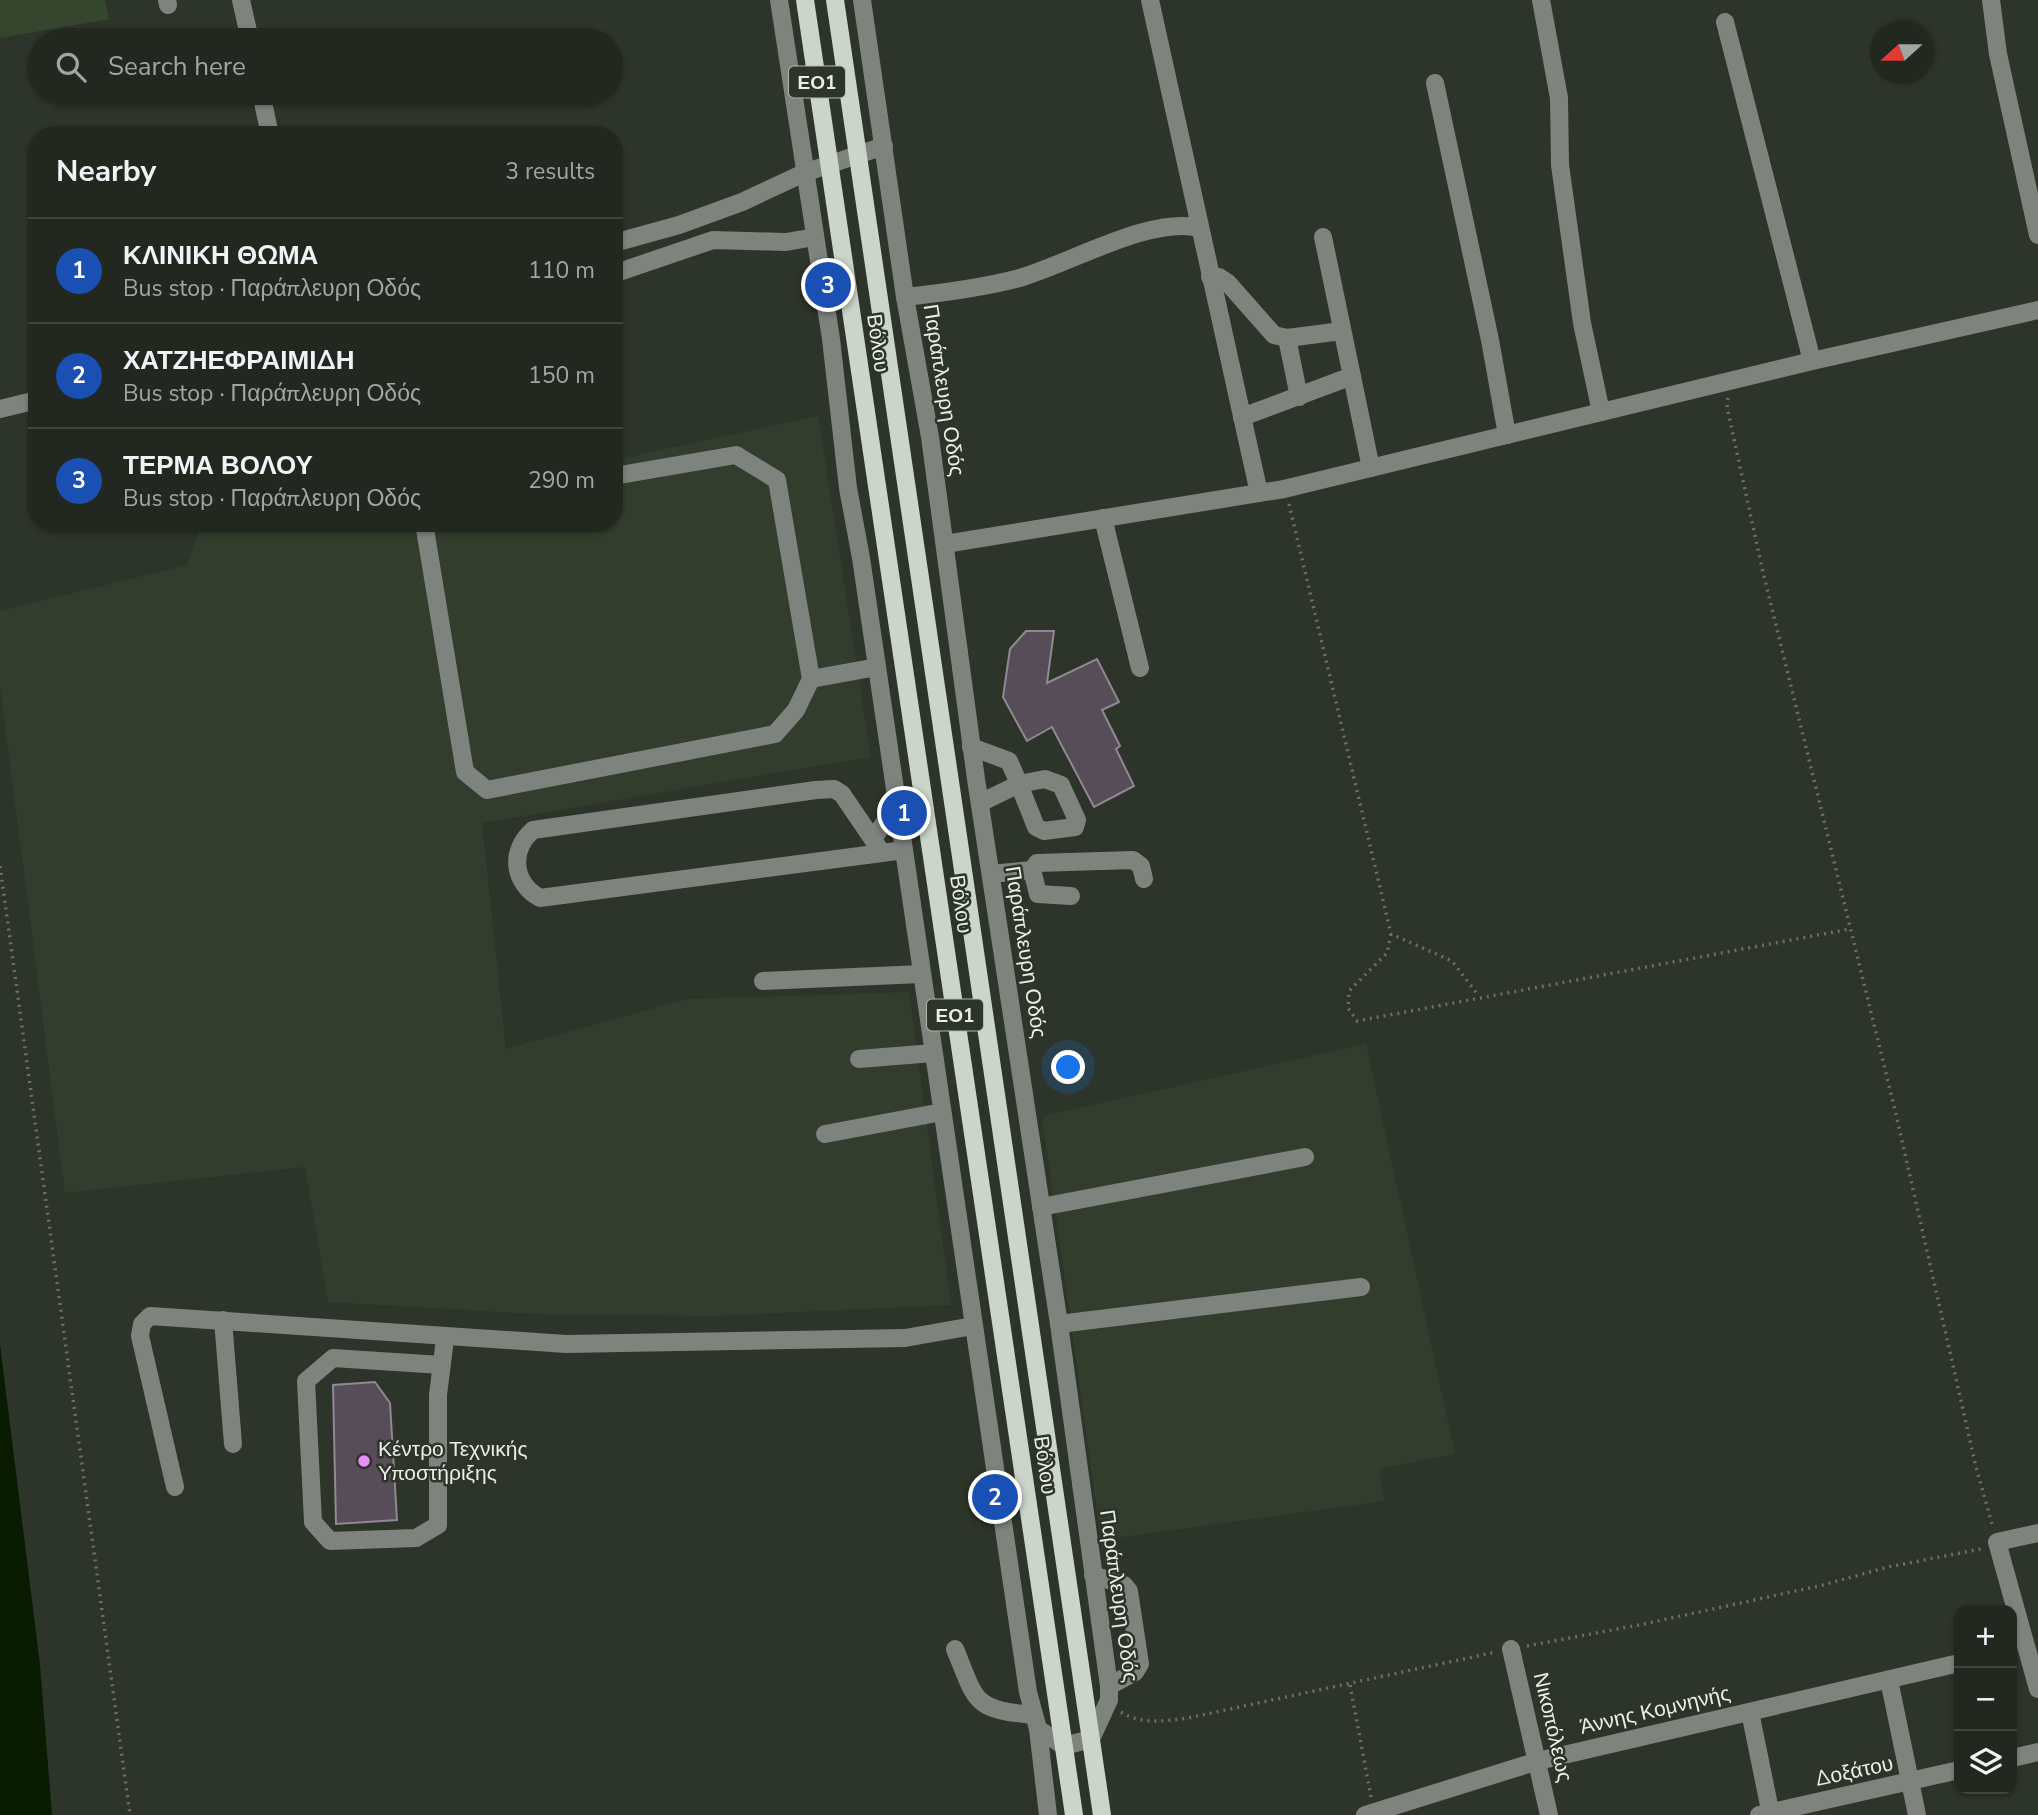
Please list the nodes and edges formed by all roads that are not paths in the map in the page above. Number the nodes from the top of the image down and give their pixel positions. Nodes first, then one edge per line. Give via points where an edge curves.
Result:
1 (241, 0) edge
2 (779, 0) edge
3 (805, 0) edge
4 (835, 0) edge
5 (862, 0) edge
6 (1150, 0) edge
7 (1541, 0) edge
8 (1991, 0) edge
9 (1725, 22) dead end
10 (247, 28) edge
11 (1435, 83) dead end
12 (264, 105) edge
13 (268, 126) edge
14 (884, 146) junction
15 (858, 155) junction
16 (828, 164) junction
17 (804, 173) junction
18 (1199, 228) junction
19 (2038, 235) edge
20 (815, 237) junction
21 (1323, 237) dead end
22 (623, 240) edge
23 (623, 271) edge
24 (1210, 276) junction
25 (905, 297) junction
26 (2038, 310) edge
27 (1342, 331) junction
28 (1287, 338) junction
29 (1812, 361) junction
30 (1352, 376) junction
31 (1299, 397) junction
32 (28, 402) edge
33 (0, 409) edge
34 (1601, 412) junction
35 (1242, 417) junction
36 (1507, 435) junction
37 (1371, 468) junction
38 (623, 474) edge
39 (1259, 493) junction
40 (1103, 518) junction
41 (425, 532) edge
42 (945, 544) junction
43 (877, 667) junction
44 (1140, 668) dead end
45 (811, 679) junction
46 (971, 747) junction
47 (980, 803) junction
48 (897, 804) junction
49 (878, 846) junction
50 (904, 850) junction
51 (1032, 870) junction
52 (992, 874) junction
53 (1144, 879) dead end
54 (1071, 896) dead end
55 (921, 974) junction
56 (762, 981) dead end
57 (933, 1053) junction
58 (859, 1059) dead end
59 (942, 1112) junction
60 (825, 1134) dead end
61 (1304, 1157) dead end
62 (1041, 1207) junction
63 (1361, 1287) dead end
64 (223, 1320) junction
65 (1059, 1324) junction
66 (974, 1326) junction
67 (445, 1339) junction
68 (441, 1365) junction
69 (233, 1444) dead end
70 (175, 1487) dead end
71 (2038, 1534) edge
72 (1093, 1575) junction
73 (2019, 1648) edge
74 (955, 1649) dead end
75 (1511, 1649) road end
76 (1954, 1664) edge
77 (1888, 1680) junction
78 (2038, 1689) edge
79 (1109, 1693) junction
80 (1750, 1712) junction
81 (1035, 1722) junction
82 (1091, 1739) junction
83 (1063, 1746) junction
84 (2038, 1752) edge
85 (2017, 1757) edge
86 (1538, 1761) junction
87 (1954, 1771) edge
88 (1909, 1782) junction
89 (1370, 1814) edge
90 (1767, 1814) edge
91 (1048, 1815) edge
92 (1074, 1815) edge
93 (1102, 1815) edge
94 (1549, 1815) edge
95 (1917, 1815) edge

1 - 10 street
2 - 17 street
3 - 16 main road, Βόλου / ΕΟ1
4 - 15 main road, Βόλου / ΕΟ1
5 - 14 street, Παράπλευρη Οδός
6 - 18 street
7 - 34 street via 1559,98 1560,165 1582,323
8 - 19 street via 1998,54
9 - 29 street
11 - 36 street
12 - 13 street
14 - 15 street
14 - 25 street, Παράπλευρη Οδός
15 - 16 street
15 - 82 main road, Βόλου / ΕΟ1
16 - 17 street
16 - 83 main road, Βόλου / ΕΟ1
17 - 20 street
17 - 22 street via 742,202
18 - 24 street
18 - 25 street via 1176,224 1018,278
20 - 23 street via 786,242 713,240
20 - 43 street
21 - 27 street
24 - 28 street via 1223,279 1268,331
24 - 35 street
25 - 42 street, Παράπλευρη Οδός
26 - 29 street
27 - 28 street
27 - 30 street
28 - 31 street
29 - 34 street
30 - 31 street
30 - 37 street
31 - 35 street
32 - 33 street
34 - 36 street
35 - 39 street
36 - 37 street
37 - 39 street
38 - 45 street via 736,455 778,480
39 - 40 street
40 - 42 street
40 - 44 street
41 - 45 street via 465,772 487,790 775,734 796,710
42 - 46 street, Παράπλευρη Οδός
43 - 45 street
43 - 48 street
46 - 47 street, Παράπλευρη Οδός
46 - 47 street via 1009,761 1019,784
47 - 52 street, Παράπλευρη Οδός
48 - 49 street
48 - 50 street
49 - 49 street via 540,898 522,882 516,867 521,842 533,830 816,790 838,791
49 - 50 street
50 - 55 street
51 - 52 street
51 - 53 street via 1037,863 1133,860 1141,866
51 - 54 street via 1038,894
52 - 62 street, Παράπλευρη Οδός
55 - 56 street
55 - 57 street
57 - 58 street
57 - 59 street
59 - 60 street
59 - 66 street
61 - 62 street
62 - 65 street, Παράπλευρη Οδός
63 - 65 street
64 - 67 street
64 - 69 street
64 - 70 street via 150,1316 142,1324
65 - 72 street, Παράπλευρη Οδός
66 - 67 street via 905,1338 804,1342 566,1345
66 - 81 street
67 - 68 street
68 - 68 street via 438,1525 416,1538 330,1541 313,1522 306,1381 332,1357
71 - 73 street via 1997,1542
72 - 79 street, Παράπλευρη Οδός
72 - 79 street via 1124,1585 1131,1594 1140,1664
73 - 78 street
74 - 81 street via 982,1705
75 - 86 street, Νικοπόλεως
76 - 77 street, Άννης Κομνηνής
77 - 80 street, Άννης Κομνηνής
77 - 88 street
79 - 82 street, Παράπλευρη Οδός
80 - 86 street, Άννης Κομνηνής
80 - 90 street
81 - 83 street
81 - 91 street
82 - 83 street
82 - 93 main road, Βόλου / ΕΟ1
83 - 92 main road, Βόλου / ΕΟ1
84 - 85 street
86 - 89 street, Άννης Κομνηνής
86 - 94 street, Νικοπόλεως
87 - 88 street, Δοξάτου
88 - 90 street, Δοξάτου
88 - 95 street

